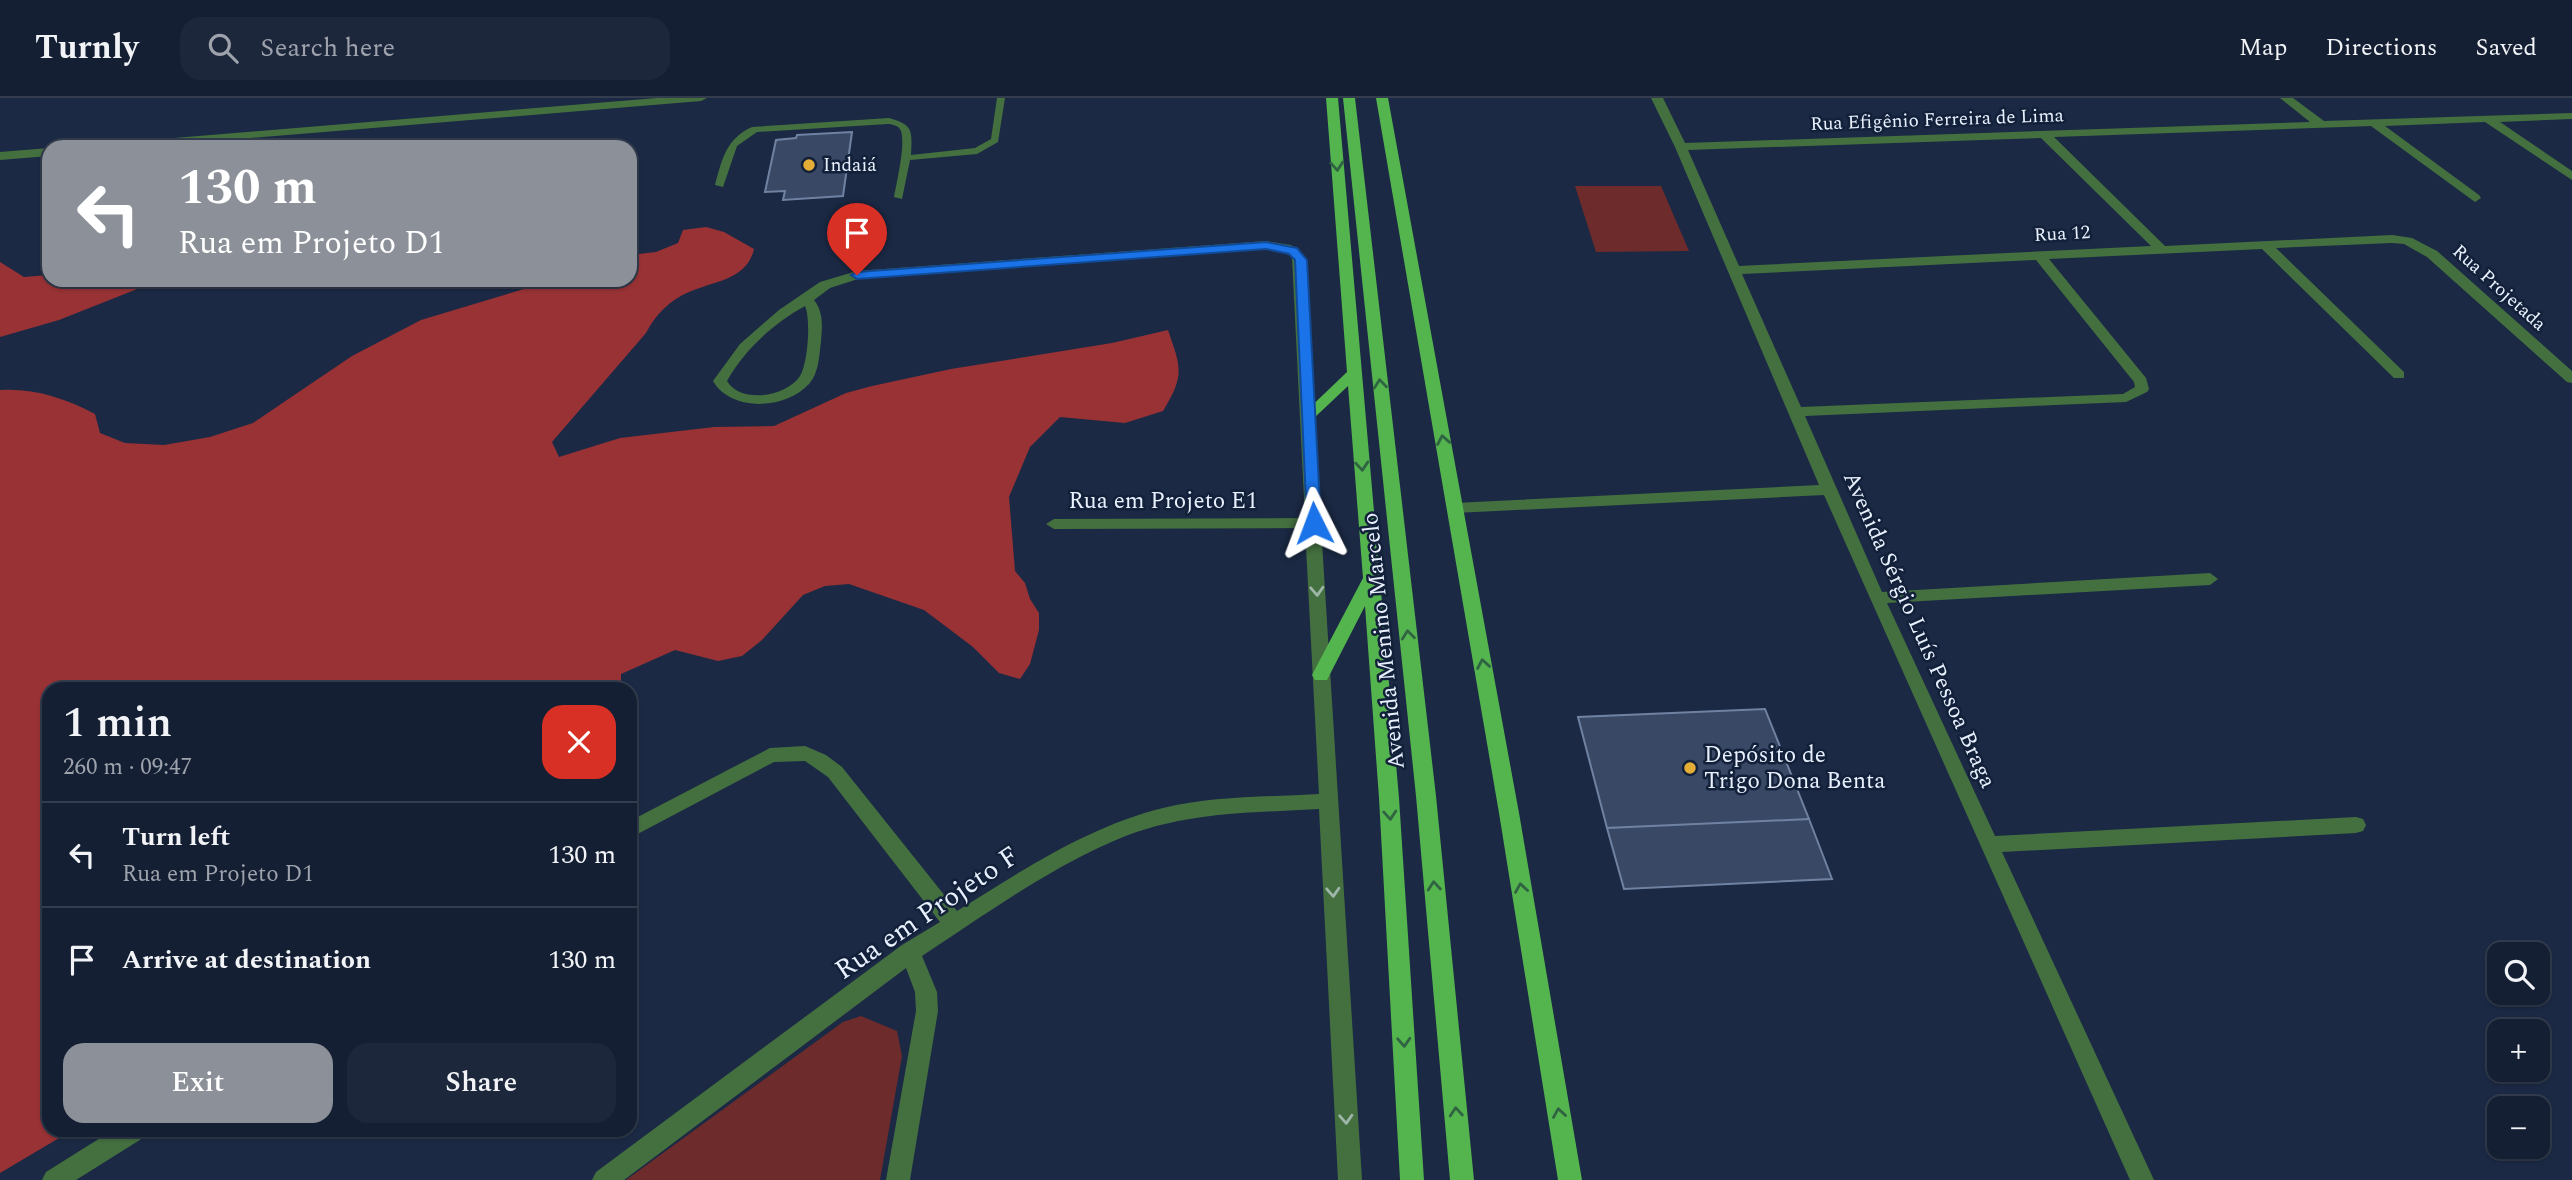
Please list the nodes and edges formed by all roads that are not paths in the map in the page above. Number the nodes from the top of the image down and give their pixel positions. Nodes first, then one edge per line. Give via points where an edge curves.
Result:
1 (701, 98) edge
2 (1001, 98) edge
3 (1332, 98) edge
4 (1349, 98) edge
5 (1382, 98) edge
6 (1657, 98) edge
7 (2286, 98) edge
8 (609, 101) edge
9 (2572, 116) edge
10 (2488, 119) junction
11 (2372, 122) junction
12 (2320, 124) junction
13 (2044, 134) junction
14 (179, 140) edge
15 (1681, 147) junction
16 (42, 153) edge
17 (0, 156) edge
18 (906, 158) junction
19 (2572, 176) edge
20 (720, 185) dead end
21 (899, 197) dead end
22 (2475, 198) dead end
23 (2392, 239) joint
24 (2264, 244) junction
25 (2160, 248) junction
26 (2039, 255) junction
27 (1734, 270) junction
28 (807, 299) junction
29 (1354, 373) junction
30 (2399, 375) dead end
31 (2572, 379) edge
32 (1796, 412) junction
33 (1308, 416) junction
34 (1828, 490) junction
35 (1455, 508) junction
36 (1314, 523) junction
37 (1054, 524) dead end
38 (1372, 576) junction
39 (2210, 579) dead end
40 (1876, 598) junction
41 (1321, 675) junction
42 (1328, 801) junction
43 (637, 824) edge
44 (2356, 825) dead end
45 (1988, 845) junction
46 (953, 922) junction
47 (910, 952) junction
48 (124, 1137) edge
49 (54, 1180) edge
50 (604, 1180) edge
51 (898, 1180) edge
52 (1350, 1180) edge
53 (1412, 1180) edge
54 (1462, 1180) edge
55 (1570, 1180) edge
56 (2142, 1180) edge

1 - 8 street
2 - 18 lane via 995,140 986,147
3 -> 29 main road, Avenida Menino Marcelo
54 -> 4 main road, Avenida Menino Marcelo via 1426,796
35 -> 5 main road
6 - 15 street, Avenida Sérgio Luís Pessoa Braga
7 - 12 street
8 - 14 street
9 - 10 street, Rua Efigênio Ferreira de Lima
10 - 11 street, Rua Efigênio Ferreira de Lima
10 - 19 street
11 - 12 street, Rua Efigênio Ferreira de Lima
11 - 22 street
12 - 13 street, Rua Efigênio Ferreira de Lima
13 - 15 street, Rua Efigênio Ferreira de Lima
13 - 25 street
15 - 27 street, Avenida Sérgio Luís Pessoa Braga
16 - 17 street
18 - 20 lane via 907,132 889,121 755,130 732,143
18 - 21 lane
23 - 24 street, Rua 12
23 - 31 street, Rua Projetada via 2432,254
24 - 25 street, Rua 12
24 - 30 street
25 - 26 street, Rua 12
26 - 27 street, Rua 12
26 - 32 street via 2142,389 2126,398
27 - 32 street, Avenida Sérgio Luís Pessoa Braga
28 - 28 street via 772,321 724,370 722,389 741,398 770,398 786,395 804,380 817,320 816,309
28 - 33 street via 825,285 857,275 1266,245 1286,248 1301,260
29 - 33 main road
29 -> 38 main road, Avenida Menino Marcelo
32 - 34 street, Avenida Sérgio Luís Pessoa Braga
33 - 36 street
34 - 35 street
34 - 40 street, Avenida Sérgio Luís Pessoa Braga
55 -> 35 main road
36 - 37 street, Rua em Projeto E1
36 -> 41 street
38 - 41 main road
38 -> 53 main road, Avenida Menino Marcelo
39 - 40 street
40 - 45 street, Avenida Sérgio Luís Pessoa Braga
41 - 42 street
42 - 46 street, Rua em Projeto F via 1163,816 1104,837
42 -> 52 street
43 - 46 street via 769,755 793,751 819,757
44 - 45 street
45 - 56 street, Avenida Sérgio Luís Pessoa Braga
46 - 47 street, Rua em Projeto F
47 - 50 street, Rua em Projeto F
47 - 51 street via 926,992 927,1011
48 - 49 street

